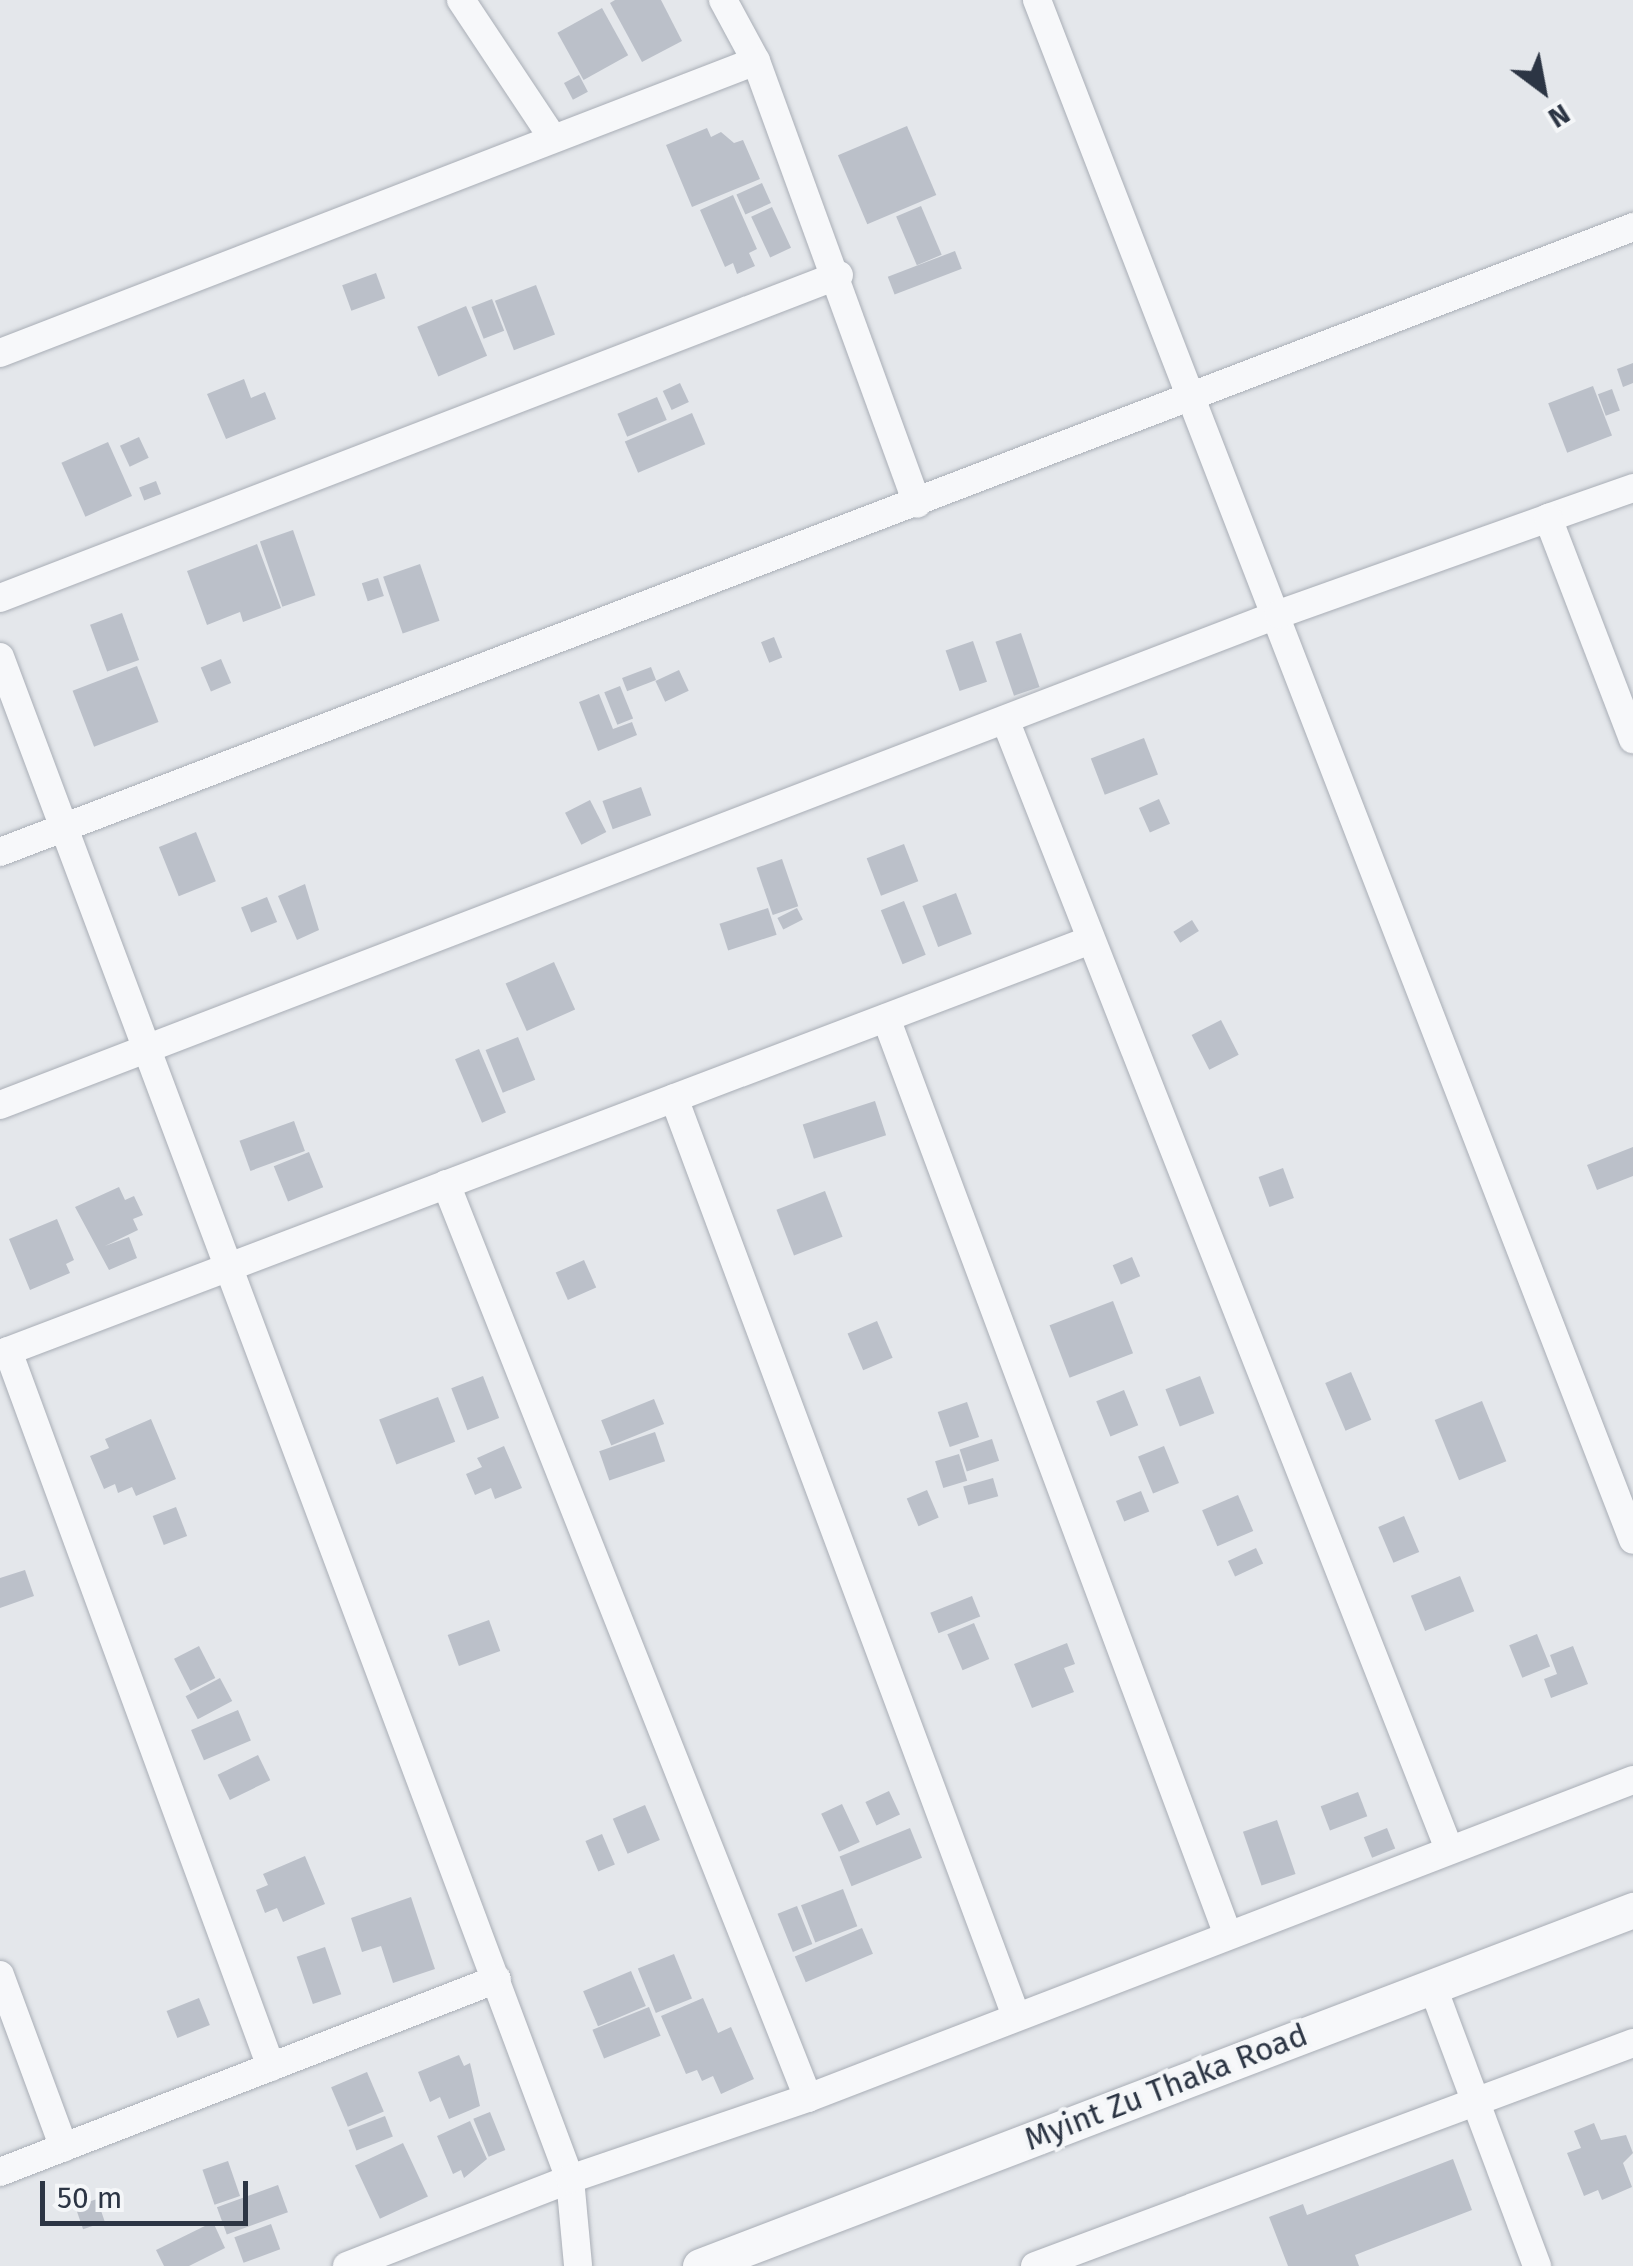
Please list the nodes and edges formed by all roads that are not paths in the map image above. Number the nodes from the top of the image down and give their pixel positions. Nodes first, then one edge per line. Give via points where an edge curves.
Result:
1 (461, 0) edge
2 (722, 0) edge
3 (1038, 0) edge
4 (756, 61) junction
5 (552, 138) junction
6 (1633, 227) edge
7 (839, 275) junction
8 (0, 353) edge
9 (1195, 396) junction
10 (1633, 488) edge
11 (917, 504) junction
12 (1548, 518) junction
13 (0, 598) edge
14 (1280, 614) junction
15 (0, 657) edge
16 (1006, 722) junction
17 (1633, 739) edge
18 (64, 826) junction
19 (0, 852) edge
20 (1088, 941) junction
21 (886, 1018) junction
22 (148, 1046) junction
23 (674, 1098) junction
24 (0, 1105) edge
25 (446, 1184) junction
26 (228, 1268) junction
27 (4, 1352) edge
28 (1633, 1540) edge
29 (1633, 1780) edge
30 (1449, 1849) junction
31 (1633, 1910) edge
32 (1228, 1935) junction
33 (0, 1975) edge
34 (497, 1979) junction
35 (1432, 1986) junction
36 (1016, 2016) junction
37 (1633, 2043) edge
38 (271, 2067) junction
39 (808, 2098) junction
40 (1479, 2100) junction
41 (64, 2148) junction
42 (0, 2172) edge
43 (570, 2179) junction
44 (347, 2266) edge
45 (578, 2266) edge
46 (700, 2266) edge
47 (1035, 2266) edge
48 (1537, 2266) edge

1 - 5 street
2 - 4 street
3 - 9 street
4 - 5 street
4 - 7 street
5 - 8 street
6 - 9 street
7 - 11 street
7 - 13 street
9 - 11 street
9 - 14 street
10 - 12 street
11 - 18 street
12 - 14 street
12 - 17 street
14 - 16 street
14 - 28 street
15 - 18 street
16 - 20 street
16 - 22 street
18 - 19 street
18 - 22 street
20 - 21 street
20 - 30 street
21 - 23 street
21 - 32 street
22 - 24 street
22 - 26 street
23 - 25 street
23 - 36 street
25 - 26 street
25 - 39 street
26 - 27 street
26 - 34 street
27 - 38 street
29 - 30 street
30 - 32 street
31 - 35 street, Myint Zu Thaka Road
32 - 36 street
33 - 41 street
34 - 38 street
34 - 43 street
35 - 40 street
35 - 46 street, Myint Zu Thaka Road
36 - 39 street
37 - 40 street
38 - 41 street
39 - 43 street
40 - 47 street
40 - 48 street
41 - 42 street
43 - 44 street
43 - 45 street

